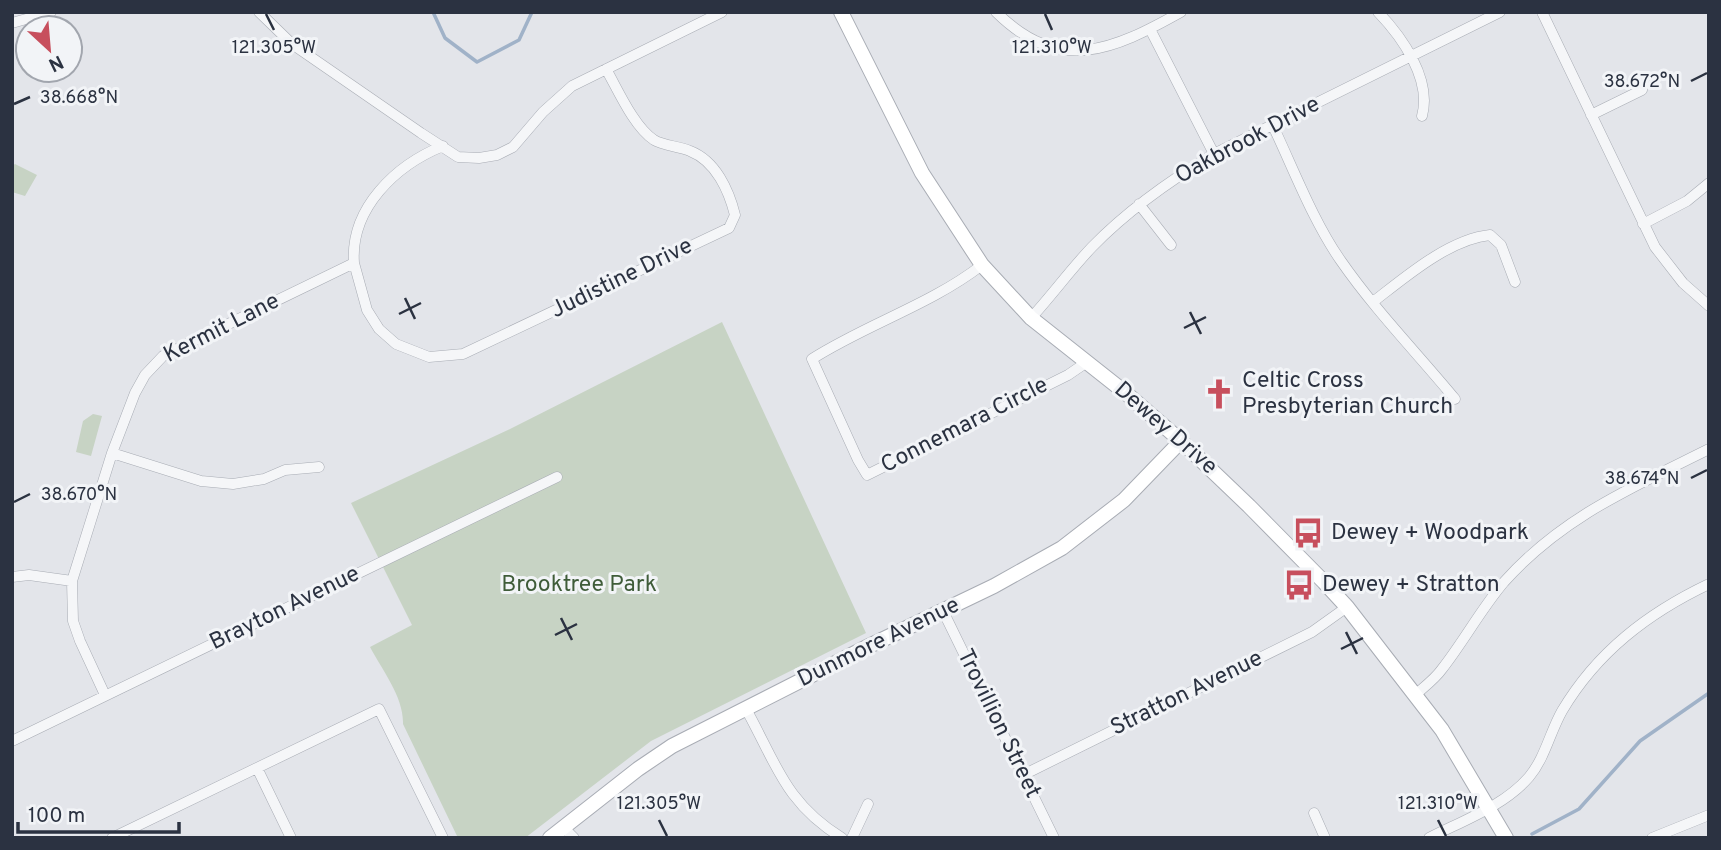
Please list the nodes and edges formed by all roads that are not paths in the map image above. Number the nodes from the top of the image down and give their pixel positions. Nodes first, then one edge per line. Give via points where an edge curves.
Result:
1 (259, 12) edge
2 (722, 12) edge
3 (841, 12) edge
4 (996, 12) edge
5 (1181, 12) edge
6 (1378, 12) edge
7 (1500, 12) edge
8 (1542, 12) edge
9 (1150, 29) junction
10 (1410, 57) junction
11 (606, 69) junction
12 (1642, 90) dead end
13 (1591, 115) junction
14 (1422, 116) dead end
15 (1273, 126) junction
16 (443, 146) junction
17 (1214, 154) junction
18 (1709, 183) edge
19 (1139, 204) junction
20 (1643, 225) junction
21 (1171, 245) dead end
22 (354, 263) junction
23 (982, 265) junction
24 (1515, 282) dead end
25 (1373, 302) junction
26 (1709, 306) edge
27 (1031, 318) junction
28 (1087, 362) junction
29 (1455, 399) dead end
30 (1181, 442) junction
31 (1709, 449) edge
32 (112, 453) junction
33 (319, 467) dead end
34 (557, 477) dead end
35 (12, 577) edge
36 (72, 581) junction
37 (1709, 584) edge
38 (1347, 607) junction
39 (943, 611) junction
40 (106, 695) junction
41 (1415, 695) junction
42 (746, 709) junction
43 (12, 741) edge
44 (257, 768) junction
45 (1023, 775) junction
46 (868, 804) dead end
47 (1488, 807) junction
48 (1314, 813) dead end
49 (1709, 815) edge
50 (569, 833) edge
51 (112, 838) edge
52 (291, 838) edge
53 (443, 838) edge
54 (550, 838) edge
55 (842, 838) edge
56 (852, 838) edge
57 (1054, 838) edge
58 (1325, 838) edge
59 (1429, 838) edge
60 (1506, 838) edge
61 (1651, 838) edge

1 - 16 street via 292,44
2 - 11 street
3 - 23 main road, Dewey Drive via 922,173
4 - 9 street via 1018,32 1060,49 1116,45
5 - 9 street
6 - 10 street via 1394,28
7 - 10 street, Oakbrook Drive
8 - 13 street
9 - 17 street
10 - 14 street via 1424,91
10 - 15 street, Oakbrook Drive
11 - 16 street via 572,86 513,147 497,155 458,157
11 - 22 street, Judistine Drive via 642,129 656,141 693,152 717,173 735,215 729,228 463,354 429,357 396,344 367,310
12 - 13 street
13 - 20 street
15 - 17 street, Oakbrook Drive
15 - 25 street via 1329,242
16 - 22 street via 401,169 376,194 357,234
17 - 19 street, Oakbrook Drive
18 - 20 street
19 - 21 street
19 - 27 street, Oakbrook Drive via 1092,248
20 - 26 street via 1668,265
22 - 32 street, Kermit Lane via 163,356 135,393
23 - 27 main road, Dewey Drive
23 - 28 street, Connemara Circle via 937,295 812,359 867,475
24 - 25 street via 1501,245 1490,235 1451,248
25 - 29 street
27 - 28 main road, Dewey Drive
28 - 30 main road, Dewey Drive
30 - 38 main road, Dewey Drive
30 - 39 main road, Dunmore Avenue via 1124,500 1062,548
31 - 41 street via 1617,494 1551,537 1504,582 1441,671
32 - 33 street via 201,481 233,484 285,470
32 - 36 street, Kermit Lane
34 - 40 street, Brayton Avenue
35 - 36 street
36 - 40 street, Kermit Lane via 74,621
37 - 47 street via 1659,610 1614,646 1561,713 1529,777 1509,796
38 - 41 main road, Dewey Drive
38 - 45 street, Stratton Avenue via 1312,632
39 - 42 main road, Dunmore Avenue
39 - 45 street, Trovillion Street
40 - 43 street, Brayton Avenue
41 - 47 main road, Dewey Drive via 1442,730
42 - 50 main road, Dunmore Avenue via 658,755
42 - 55 street via 788,790 805,810
44 - 51 street
44 - 52 street
44 - 53 street via 379,709
45 - 57 street, Trovillion Street
46 - 56 street
47 - 59 street
47 - 60 main road, Dewey Drive
48 - 58 street
49 - 61 street
50 - 54 main road, Dunmore Avenue

